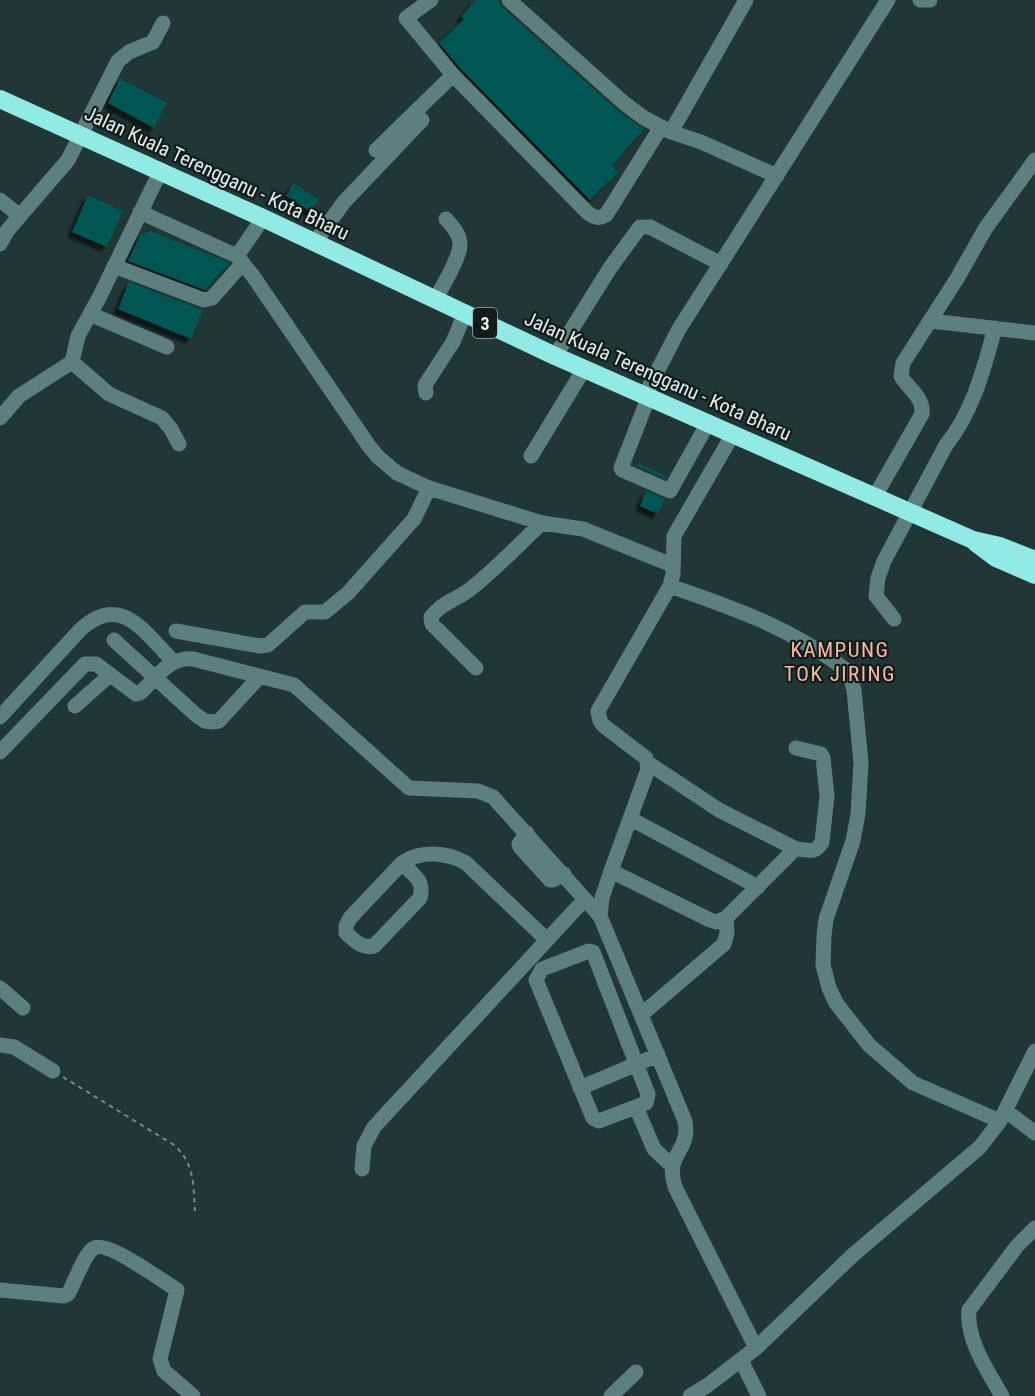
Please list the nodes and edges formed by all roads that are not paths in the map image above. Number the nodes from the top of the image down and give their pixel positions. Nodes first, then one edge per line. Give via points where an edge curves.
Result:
1 (431, 0) edge
2 (509, 0) edge
3 (746, 0) edge
4 (888, 0) edge
5 (920, 0) edge
6 (930, 0) edge
7 (163, 23) dead end
8 (453, 75) junction
9 (0, 99) edge
10 (422, 120) dead end
11 (666, 129) junction
12 (82, 135) junction
13 (376, 150) dead end
14 (1035, 160) edge
15 (160, 170) junction
16 (777, 176) junction
17 (0, 200) edge
18 (140, 212) junction
19 (20, 216) junction
20 (263, 218) junction
21 (446, 219) dead end
22 (315, 242) junction
23 (0, 244) edge
24 (240, 259) junction
25 (721, 264) junction
26 (114, 266) junction
27 (436, 299) junction
28 (465, 313) junction
29 (90, 314) junction
30 (931, 321) junction
31 (995, 328) junction
32 (1035, 333) edge
33 (167, 347) dead end
34 (555, 356) junction
35 (72, 362) junction
36 (584, 369) junction
37 (426, 393) dead end
38 (647, 396) junction
39 (0, 418) edge
40 (708, 423) junction
41 (733, 434) junction
42 (179, 444) dead end
43 (531, 456) dead end
44 (429, 488) junction
45 (874, 498) junction
46 (909, 513) junction
47 (542, 523) junction
48 (973, 540) junction
49 (1035, 560) edge
50 (672, 565) junction
51 (1035, 575) edge
52 (670, 586) junction
53 (894, 619) dead end
54 (176, 631) dead end
55 (114, 640) dead end
56 (174, 661) junction
57 (476, 668) dead end
58 (110, 675) junction
59 (260, 675) junction
60 (155, 679) junction
61 (75, 706) dead end
62 (0, 717) edge
63 (796, 748) dead end
64 (0, 752) edge
65 (648, 763) junction
66 (631, 819) junction
67 (796, 849) junction
68 (402, 863) junction
69 (611, 871) junction
70 (758, 887) junction
71 (585, 899) junction
72 (600, 916) junction
73 (726, 918) junction
74 (548, 940) junction
75 (0, 988) edge
76 (23, 1008) dead end
77 (641, 1015) junction
78 (0, 1046) edge
79 (1035, 1051) edge
80 (658, 1055) junction
81 (636, 1064) junction
82 (53, 1071) road end
83 (580, 1088) junction
84 (636, 1107) junction
85 (1003, 1116) junction
86 (1035, 1133) edge
87 (671, 1165) junction
88 (362, 1168) dead end
89 (1035, 1228) edge
90 (0, 1290) edge
91 (756, 1348) junction
92 (741, 1360) junction
93 (636, 1372) dead end
94 (193, 1396) edge
95 (611, 1396) edge
96 (690, 1396) edge
97 (759, 1396) edge
98 (1002, 1396) edge

1 - 8 street via 406,18
2 - 11 street via 624,103
3 - 11 street
4 - 16 street
5 - 6 street
7 - 12 street via 153,42 118,61
8 - 11 street via 594,217 606,215
8 - 13 street
9 - 12 highway, Jalan Kuala Terengganu - Kota Bharu / 3
10 - 22 street via 344,202
11 - 16 street
12 - 15 highway, Jalan Kuala Terengganu - Kota Bharu / 3
12 - 19 street via 68,160
14 - 30 street via 985,229
15 - 18 street
15 - 20 highway, Jalan Kuala Terengganu - Kota Bharu / 3
16 - 25 street
17 - 19 street
18 - 24 street
18 - 26 street
19 - 23 street
20 - 22 highway, Jalan Kuala Terengganu - Kota Bharu / 3
20 - 24 street
21 - 27 street via 455,230 460,251
22 - 27 highway, Jalan Kuala Terengganu - Kota Bharu / 3
24 - 26 street via 212,298 204,300
24 - 44 street via 378,457 397,473
25 - 34 street via 650,226 640,227
25 - 38 street via 667,349
26 - 29 street
27 - 28 highway, Jalan Kuala Terengganu - Kota Bharu / 3
28 - 34 highway, Jalan Kuala Terengganu - Kota Bharu / 3
28 - 37 street via 453,342 425,385
29 - 33 street
29 - 35 street via 78,336
30 - 31 street
30 - 45 street via 900,370 904,382 920,400 921,414
31 - 32 street
31 - 46 street via 980,381 961,424
34 - 36 highway, Jalan Kuala Terengganu - Kota Bharu / 3
35 - 39 street via 20,396
35 - 42 street via 113,397 162,418
36 - 38 highway, Jalan Kuala Terengganu - Kota Bharu / 3
36 - 43 street
38 - 40 highway, Jalan Kuala Terengganu - Kota Bharu / 3
38 - 40 street via 622,470 670,491
40 - 41 highway, Jalan Kuala Terengganu - Kota Bharu / 3
41 - 45 highway, Jalan Kuala Terengganu - Kota Bharu / 3
41 - 50 street via 674,536
44 - 47 street
44 - 54 street via 414,519 348,593 325,612 305,612 268,645
45 - 46 highway, Jalan Kuala Terengganu - Kota Bharu / 3
46 - 48 highway, Jalan Kuala Terengganu - Kota Bharu / 3
46 - 53 street via 880,570 876,591
47 - 50 street via 583,529
47 - 57 street via 468,591 440,606 431,617 432,624
48 - 49 highway, 3
48 - 51 highway, 3 via 996,558
50 - 52 street
52 - 65 street via 598,711 604,726 642,753
52 - 85 street via 770,622 850,675 861,763 858,814 851,850 826,919 823,965 829,988 869,1046 913,1083
55 - 60 street
56 - 59 street via 193,659
56 - 60 street
56 - 62 street via 128,618 100,615 80,630
58 - 60 street via 136,694
58 - 61 street
58 - 64 street via 93,663 81,666
59 - 60 street via 219,721 213,722 196,716
59 - 71 street via 294,685 409,788 478,791 493,797
63 - 67 street via 822,755 827,796 821,845 810,851
65 - 66 street
65 - 67 street via 719,810
66 - 69 street
66 - 70 street
67 - 70 street
68 - 68 street via 350,918 346,933 360,945 374,946 420,898 421,882
68 - 74 street via 419,855 458,858
69 - 72 street
69 - 73 street via 710,920
70 - 73 street
71 - 72 street
71 - 74 street
72 - 77 street
73 - 77 street via 724,944
74 - 88 street via 374,1127 364,1146
75 - 76 street
77 - 80 street
78 - 82 street via 14,1047
79 - 85 street
80 - 81 street
80 - 87 street via 687,1133
81 - 83 street
81 - 83 street via 593,952 542,969 537,984
81 - 84 street via 648,1099
83 - 84 street via 593,1118 599,1121
84 - 87 street via 654,1149
85 - 86 street
85 - 91 street via 970,1158 854,1254
87 - 91 street via 675,1187
89 - 98 street via 969,1310 968,1323
90 - 94 street via 64,1296 93,1248 99,1246 118,1253 177,1290 161,1350 161,1365
91 - 92 street
92 - 96 street
92 - 97 street
93 - 95 street

